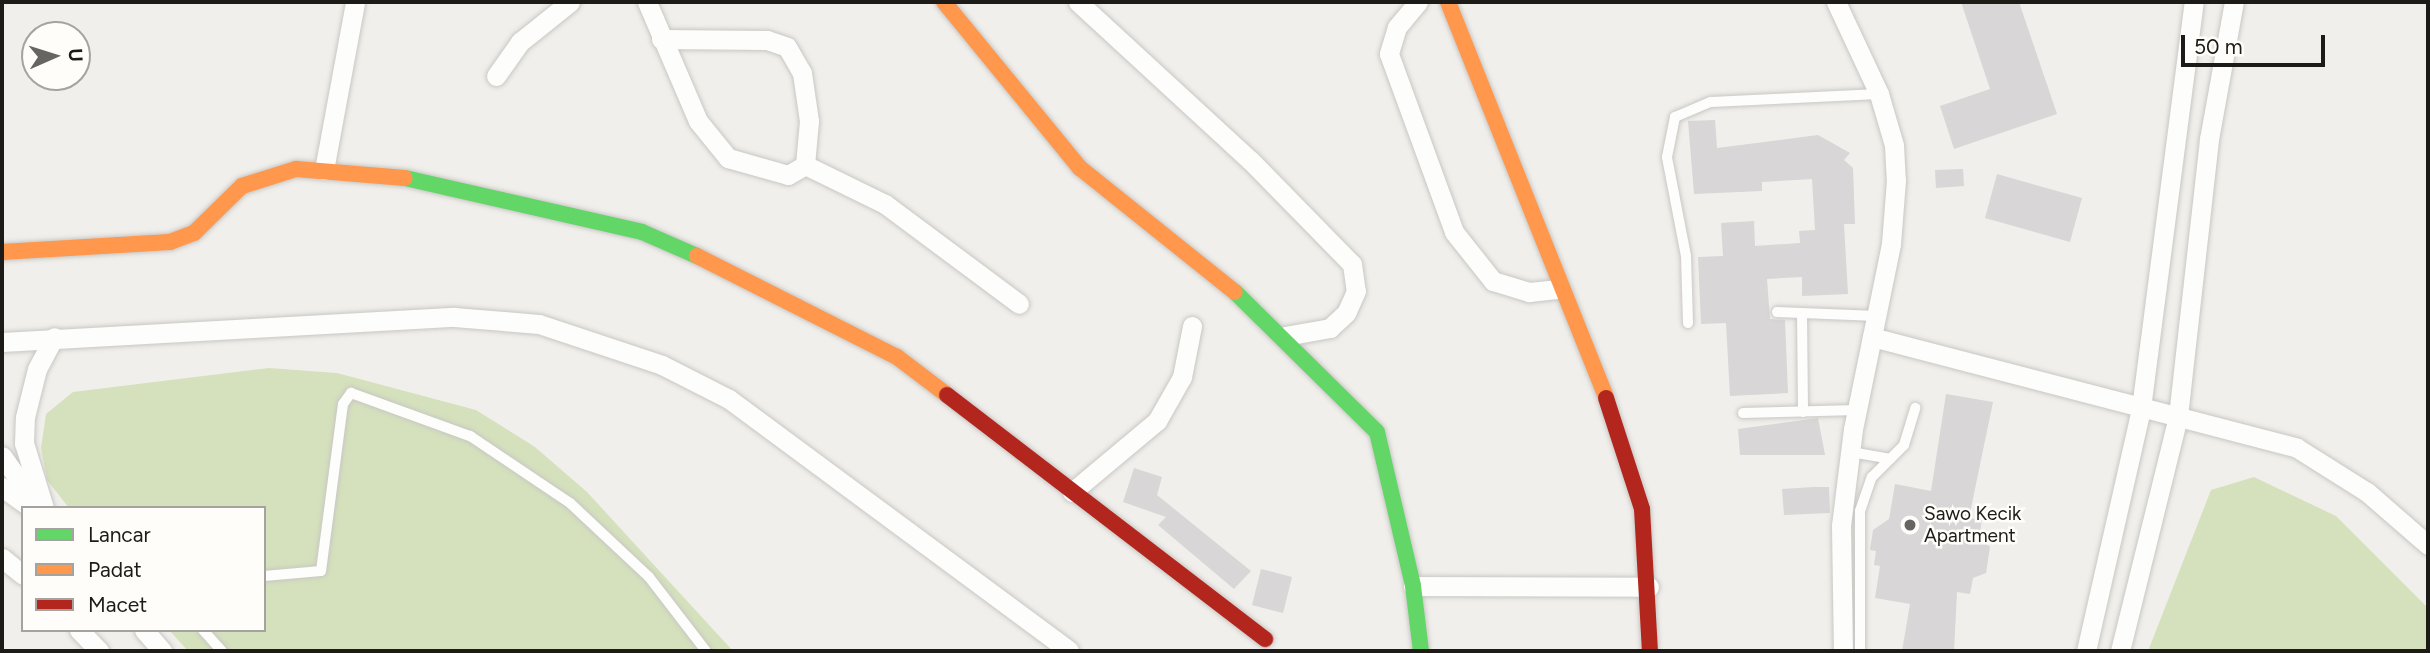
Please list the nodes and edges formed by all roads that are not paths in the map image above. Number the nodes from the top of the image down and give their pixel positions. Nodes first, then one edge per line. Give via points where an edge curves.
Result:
1 (355, 2) edge
2 (570, 2) edge
3 (647, 2) edge
4 (944, 2) edge
5 (1078, 2) edge
6 (1419, 2) edge
7 (1448, 2) edge
8 (1836, 2) edge
9 (2194, 2) edge
10 (2234, 2) edge
11 (661, 38) junction
12 (496, 76) dead end
13 (1879, 94) junction
14 (805, 164) junction
15 (324, 170) junction
16 (2, 251) edge
17 (1559, 289) junction
18 (1019, 304) dead end
19 (1777, 312) dead end
20 (1802, 313) junction
21 (1877, 316) junction
22 (1688, 323) dead end
23 (1192, 326) dead end
24 (1285, 336) junction
25 (54, 337) junction
26 (1872, 337) junction
27 (2, 342) edge
28 (1914, 408) dead end
29 (2141, 408) junction
30 (1857, 410) junction
31 (1803, 412) junction
32 (1743, 413) dead end
33 (2178, 416) junction
34 (1850, 452) junction
35 (2, 456) edge
36 (1890, 459) junction
37 (2, 487) edge
38 (1072, 492) junction
39 (28, 506) edge
40 (40, 506) edge
41 (40, 506) edge
42 (2428, 545) edge
43 (2, 558) edge
44 (21, 573) edge
45 (266, 576) edge
46 (1413, 586) junction
47 (1649, 587) junction
48 (81, 632) edge
49 (146, 632) edge
50 (205, 632) edge
51 (1265, 639) dead end
52 (99, 651) edge
53 (162, 651) edge
54 (222, 651) edge
55 (706, 651) edge
56 (1069, 651) edge
57 (1421, 651) edge
58 (1650, 651) edge
59 (1843, 651) edge
60 (1860, 651) edge
61 (2086, 651) edge
62 (2120, 651) edge

1 - 15 street
2 - 12 street via 520,42
3 - 11 street
4 - 24 street via 1080,169 1189,250
5 - 24 street via 1251,160 1352,264 1356,291 1346,313 1330,328
6 - 17 street via 1397,27 1391,64 1454,232 1493,281 1529,292
7 - 17 street
8 - 13 street
9 - 29 street
10 - 33 street via 2205,166
11 - 14 street via 698,121 727,158 788,175
11 - 14 street via 767,40 787,47 802,73 808,121
13 - 21 street via 1894,145 1896,180
13 - 22 lane via 1711,102 1675,117 1667,157 1686,257
14 - 18 street via 885,204
15 - 16 street via 263,175 242,186 194,233 170,243
15 - 38 street via 460,186 642,232 768,286 887,351
17 - 47 street via 1630,458 1642,509
19 - 20 lane
20 - 21 lane
20 - 31 lane
21 - 26 street
23 - 38 street via 1182,377 1157,421
24 - 46 street via 1377,432
25 - 27 street
25 - 40 street via 37,369 25,417 27,454
25 - 56 street via 454,317 539,324 663,365 729,399
26 - 29 street
26 - 30 street
28 - 36 lane via 1904,445
29 - 33 street
29 - 61 street
30 - 31 lane
30 - 34 street
31 - 32 lane
33 - 42 street via 2297,448 2367,492
33 - 62 street
34 - 36 lane
34 - 59 street via 1841,526
35 - 41 street
36 - 60 lane via 1872,477 1860,511
37 - 39 street
38 - 51 street
43 - 44 street
45 - 55 lane via 321,571 343,404 351,393 470,436 569,503 649,577
46 - 47 street
46 - 57 street
47 - 58 street
48 - 52 street
49 - 53 street
50 - 54 lane

